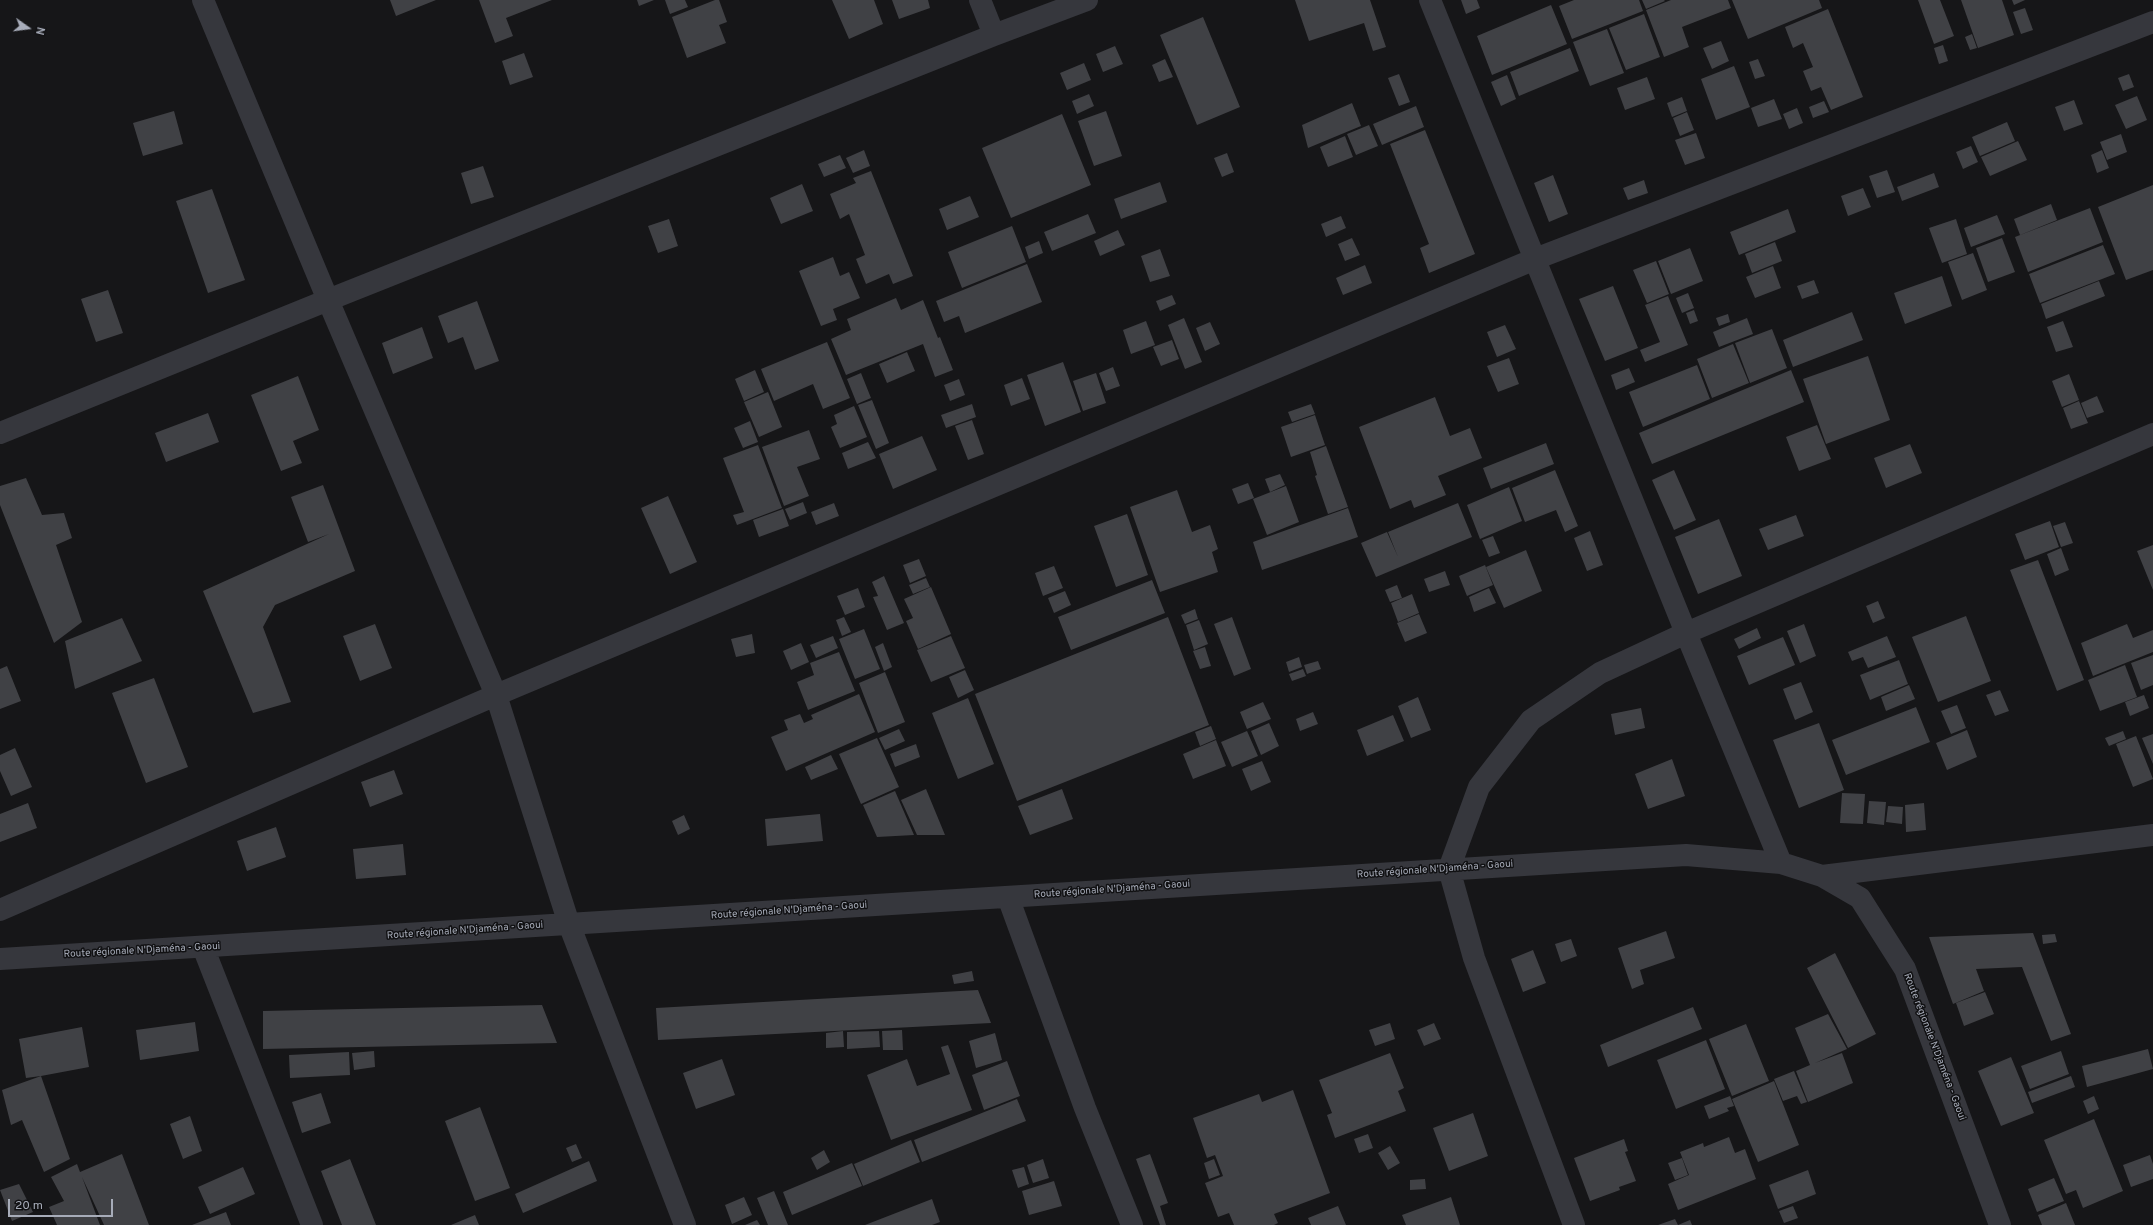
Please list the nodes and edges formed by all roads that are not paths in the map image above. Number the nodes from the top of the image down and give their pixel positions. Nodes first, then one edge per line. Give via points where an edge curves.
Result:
1 (203, 0) edge
2 (980, 0) edge
3 (1087, 0) edge
4 (1430, 0) edge
5 (2153, 22) edge
6 (994, 35) junction
7 (1535, 259) junction
8 (328, 300) junction
9 (0, 433) edge
10 (2153, 434) edge
11 (1686, 634) junction
12 (496, 695) junction
13 (2153, 836) edge
14 (1781, 863) junction
15 (1449, 868) junction
16 (1822, 876) junction
17 (1008, 897) junction
18 (0, 910) edge
19 (569, 924) junction
20 (202, 947) junction
21 (0, 959) edge
22 (312, 1225) edge
23 (684, 1225) edge
24 (1132, 1225) edge
25 (1574, 1225) edge
26 (2000, 1225) edge

1 - 8 street
2 - 6 street
3 - 6 street
4 - 7 street
5 - 7 street
6 - 8 street
7 - 11 street
7 - 12 street
8 - 9 street
8 - 12 street
10 - 11 street
11 - 14 street
11 - 15 street via 1600,673 1531,720 1479,787
12 - 18 street
12 - 19 street
13 - 16 street
14 - 15 street, Route régionale N'Djaména - Gaoui via 1686,855
14 - 16 street, Route régionale N'Djaména - Gaoui
15 - 17 street, Route régionale N'Djaména - Gaoui
15 - 25 street via 1474,958
16 - 26 street, Route régionale N'Djaména - Gaoui via 1860,898 1905,969
17 - 19 street, Route régionale N'Djaména - Gaoui
17 - 24 street via 1085,1108
19 - 20 street, Route régionale N'Djaména - Gaoui
19 - 23 street
20 - 21 street, Route régionale N'Djaména - Gaoui
20 - 22 street

